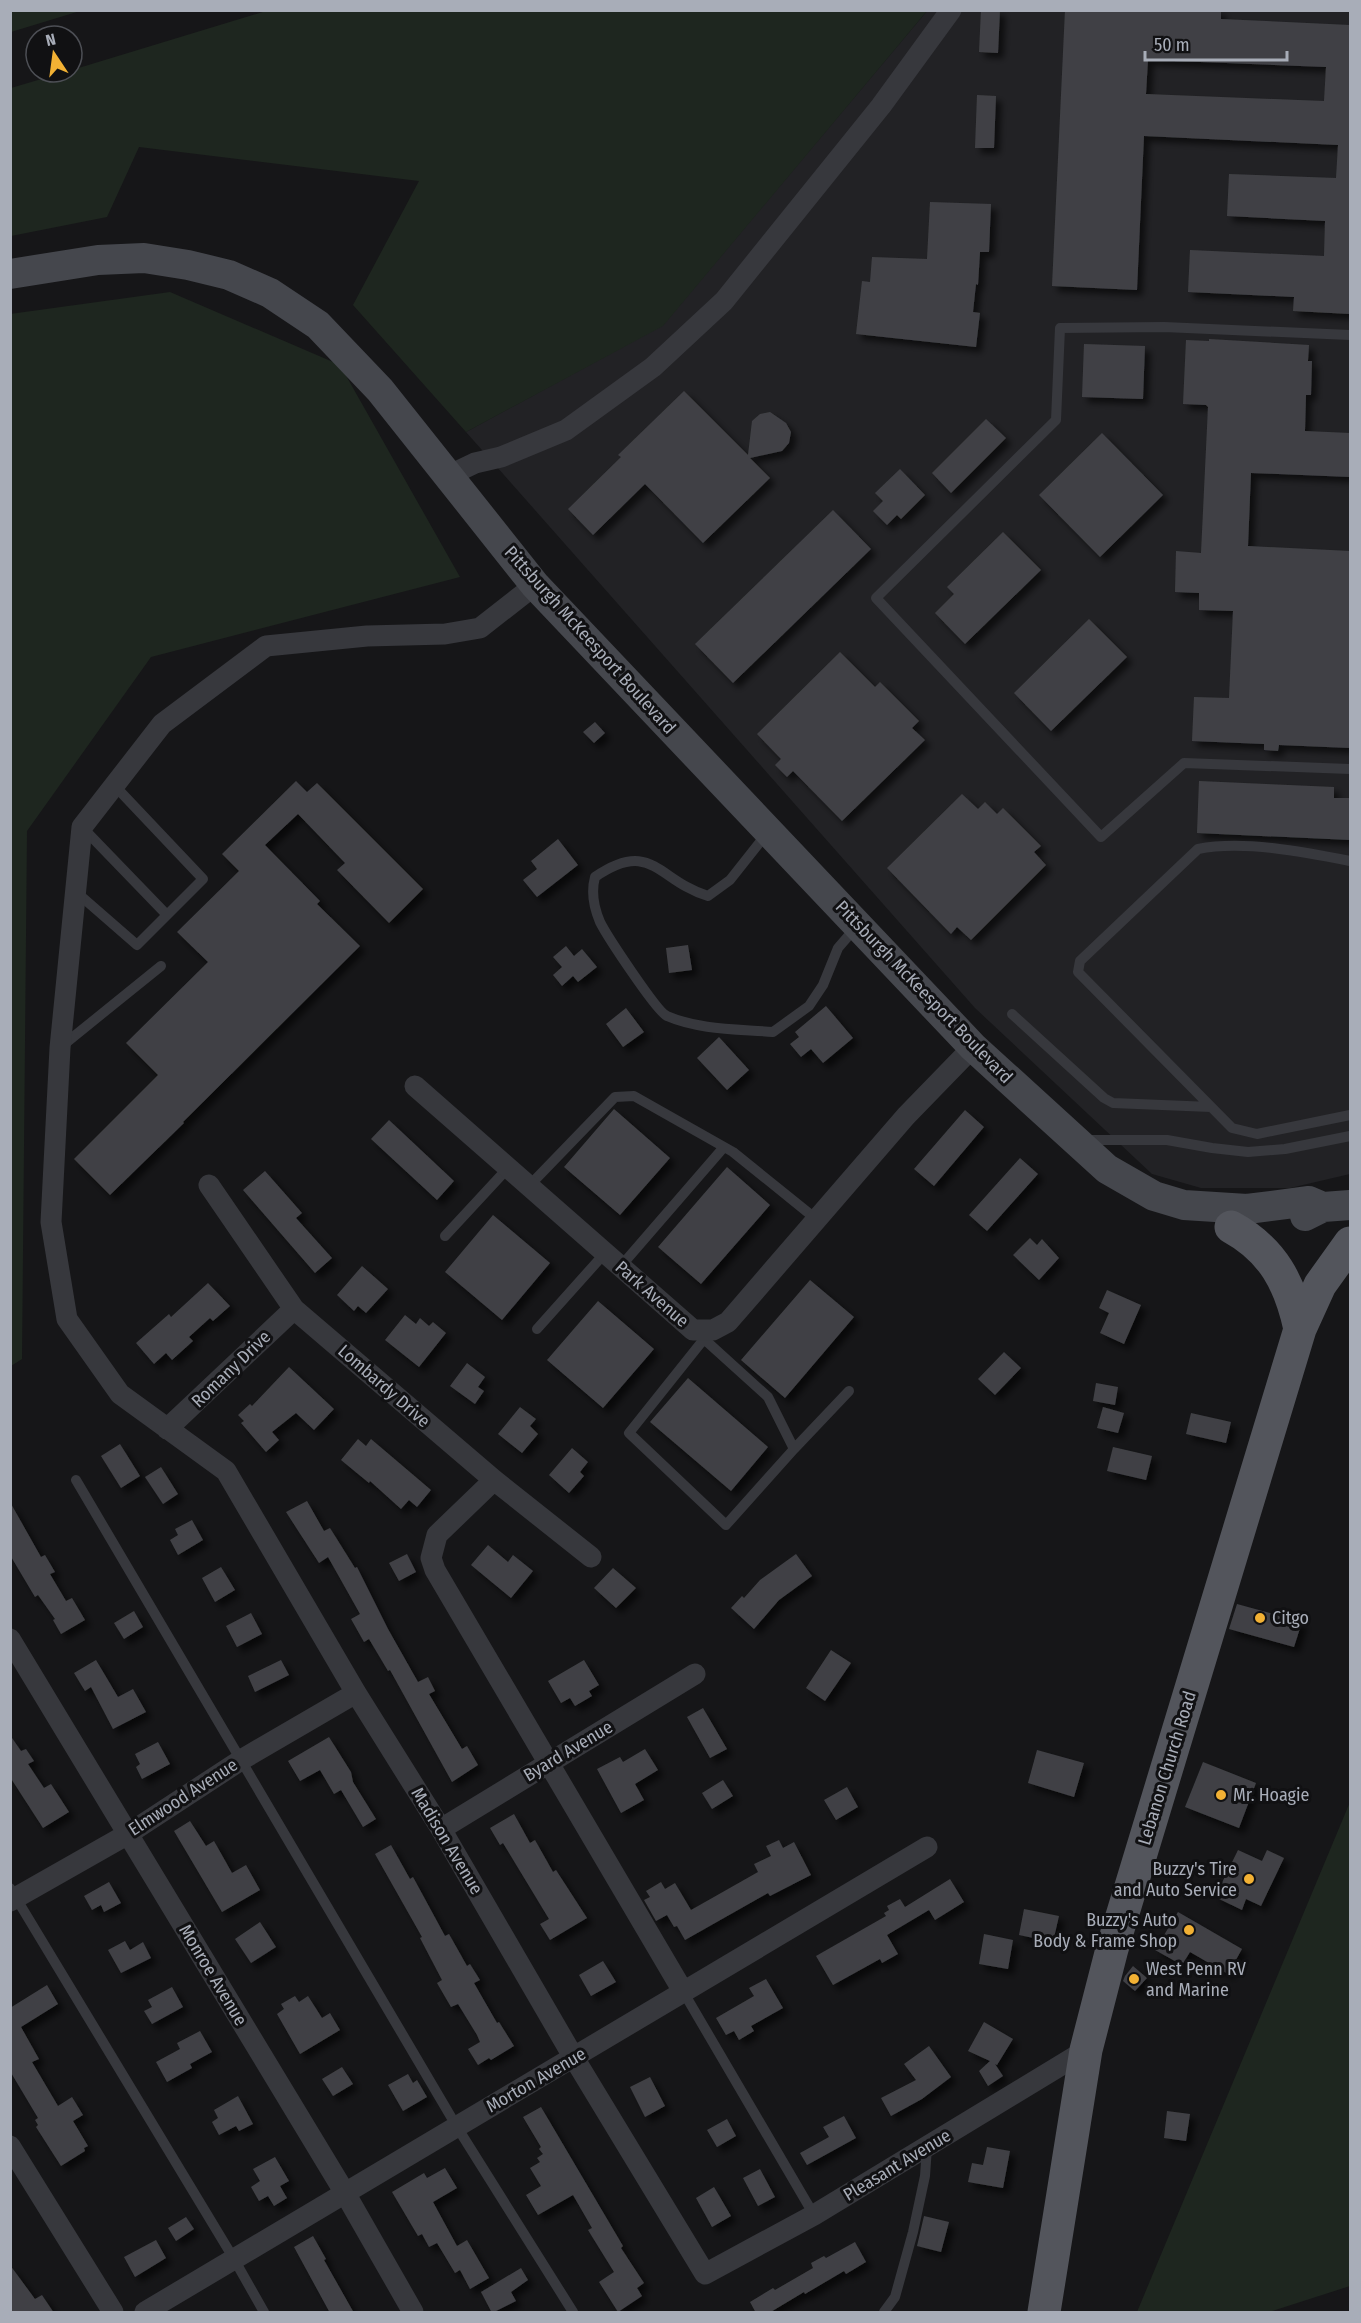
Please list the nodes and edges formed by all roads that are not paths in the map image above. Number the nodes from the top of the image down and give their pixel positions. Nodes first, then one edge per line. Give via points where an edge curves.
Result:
1 (951, 10) edge
2 (10, 274) edge
3 (1350, 335) edge
4 (448, 476) junction
5 (535, 585) junction
6 (1350, 769) edge
7 (114, 785) junction
8 (82, 827) junction
9 (768, 832) junction
10 (1350, 861) edge
11 (75, 891) junction
12 (166, 915) junction
13 (857, 926) junction
14 (160, 966) dead end
15 (1012, 1014) dead end
16 (973, 1047) junction
17 (60, 1048) junction
18 (415, 1086) dead end
19 (1211, 1107) junction
20 (1350, 1114) edge
21 (1350, 1136) edge
22 (1074, 1140) junction
23 (724, 1147) junction
24 (508, 1168) junction
25 (1107, 1169) junction
26 (209, 1185) dead end
27 (529, 1186) junction
28 (1337, 1206) edge
29 (816, 1219) junction
30 (1231, 1227) junction
31 (445, 1236) dead end
32 (1350, 1243) edge
33 (613, 1260) junction
34 (294, 1309) junction
35 (537, 1329) dead end
36 (1300, 1329) junction
37 (709, 1335) junction
38 (849, 1391) dead end
39 (167, 1429) junction
40 (794, 1449) junction
41 (76, 1480) dead end
42 (494, 1480) junction
43 (591, 1557) dead end
44 (10, 1639) edge
45 (695, 1674) dead end
46 (356, 1693) junction
47 (241, 1760) junction
48 (548, 1763) junction
49 (441, 1829) junction
50 (128, 1834) junction
51 (927, 1846) dead end
52 (12, 1895) edge
53 (684, 1993) junction
54 (1086, 2050) junction
55 (574, 2058) junction
56 (457, 2127) junction
57 (10, 2146) edge
58 (927, 2147) junction
59 (345, 2193) junction
60 (814, 2215) junction
61 (234, 2259) junction
62 (705, 2274) joint
63 (113, 2313) edge
64 (145, 2313) edge
65 (264, 2313) edge
66 (413, 2313) edge
67 (573, 2313) edge
68 (884, 2313) edge
69 (1044, 2313) edge

1 - 4 street via 881,106 724,301 653,367 566,430
2 - 4 main road, Pittsburgh McKeesport Boulevard via 98,260 144,258 229,275 270,293 318,325 351,357
3 - 6 lane via 1164,327 1060,328 1056,420 876,598 1101,837 1184,764
4 - 5 main road, Pittsburgh McKeesport Boulevard
5 - 7 street via 480,628 445,634 367,636 266,646 162,724
5 - 9 main road, Pittsburgh McKeesport Boulevard
7 - 8 street
7 - 12 lane via 203,879
8 - 11 street, Madison Avenue
8 - 12 lane
9 - 13 main road, Pittsburgh McKeesport Boulevard
9 - 13 lane via 730,880 708,896 682,885 659,867 634,860 612,866 595,877 591,890 600,922 664,1016 699,1025 772,1032 809,1006 823,985 838,948
10 - 19 lane via 1220,845 1198,849 1080,961 1078,972
11 - 12 lane via 137,945
11 - 17 street, Madison Avenue
13 - 16 main road, Pittsburgh McKeesport Boulevard
14 - 17 lane
15 - 19 lane via 1113,1103
16 - 22 main road, Pittsburgh McKeesport Boulevard
16 - 29 street, Park Avenue
17 - 39 street, Madison Avenue via 51,1222 67,1319 120,1394
18 - 24 street, Park Avenue
19 - 20 lane via 1232,1128 1257,1134
21 - 22 lane via 1248,1152 1167,1140
22 - 25 main road, Pittsburgh McKeesport Boulevard
23 - 27 lane via 634,1096 615,1097
23 - 29 lane
23 - 33 lane
24 - 27 street, Park Avenue
24 - 31 lane
25 - 28 main road, Pittsburgh McKeesport Boulevard via 1154,1196 1184,1204 1247,1209 1309,1201
25 - 30 main road, Pittsburgh McKeesport Boulevard via 1119,1190 1147,1208 1183,1221
26 - 34 street, Lombardy Drive
27 - 33 street, Park Avenue
28 - 30 main road, Pittsburgh McKeesport Boulevard via 1307,1216
29 - 37 street, Park Avenue via 728,1322
30 - 36 main road via 1251,1238 1277,1267 1293,1299
32 - 36 main road, Lebanon Church Road via 1320,1285
33 - 35 lane
33 - 37 street, Park Avenue via 693,1330
34 - 39 street, Romany Drive
34 - 42 street, Lombardy Drive
36 - 54 main road, Lebanon Church Road via 1116,1938
37 - 40 lane via 768,1397
37 - 40 lane via 629,1433 726,1525
38 - 40 lane
39 - 46 street, Madison Avenue via 226,1471
41 - 47 lane
42 - 43 street, Lombardy Drive
42 - 48 street via 437,1536 431,1558
44 - 50 street, Monroe Avenue
45 - 48 street, Byard Avenue
46 - 47 street, Elmwood Avenue
46 - 49 street, Madison Avenue
47 - 50 street, Elmwood Avenue
47 - 56 lane
48 - 49 street, Byard Avenue
48 - 53 street
49 - 55 street, Madison Avenue
50 - 52 street, Elmwood Avenue
50 - 59 street, Monroe Avenue
51 - 53 street, Morton Avenue
52 - 61 lane
53 - 55 street, Morton Avenue
53 - 60 lane
54 - 58 street, Pleasant Avenue
54 - 69 main road, Lebanon Church Road
55 - 56 street, Morton Avenue
55 - 62 street, Madison Avenue
56 - 59 street, Morton Avenue
56 - 67 lane
57 - 63 street
58 - 60 street, Pleasant Avenue
58 - 68 lane via 913,2232 895,2297
59 - 61 street, Morton Avenue
59 - 66 street, Monroe Avenue
60 - 62 street, Pleasant Avenue
61 - 64 street, Morton Avenue
61 - 65 lane

